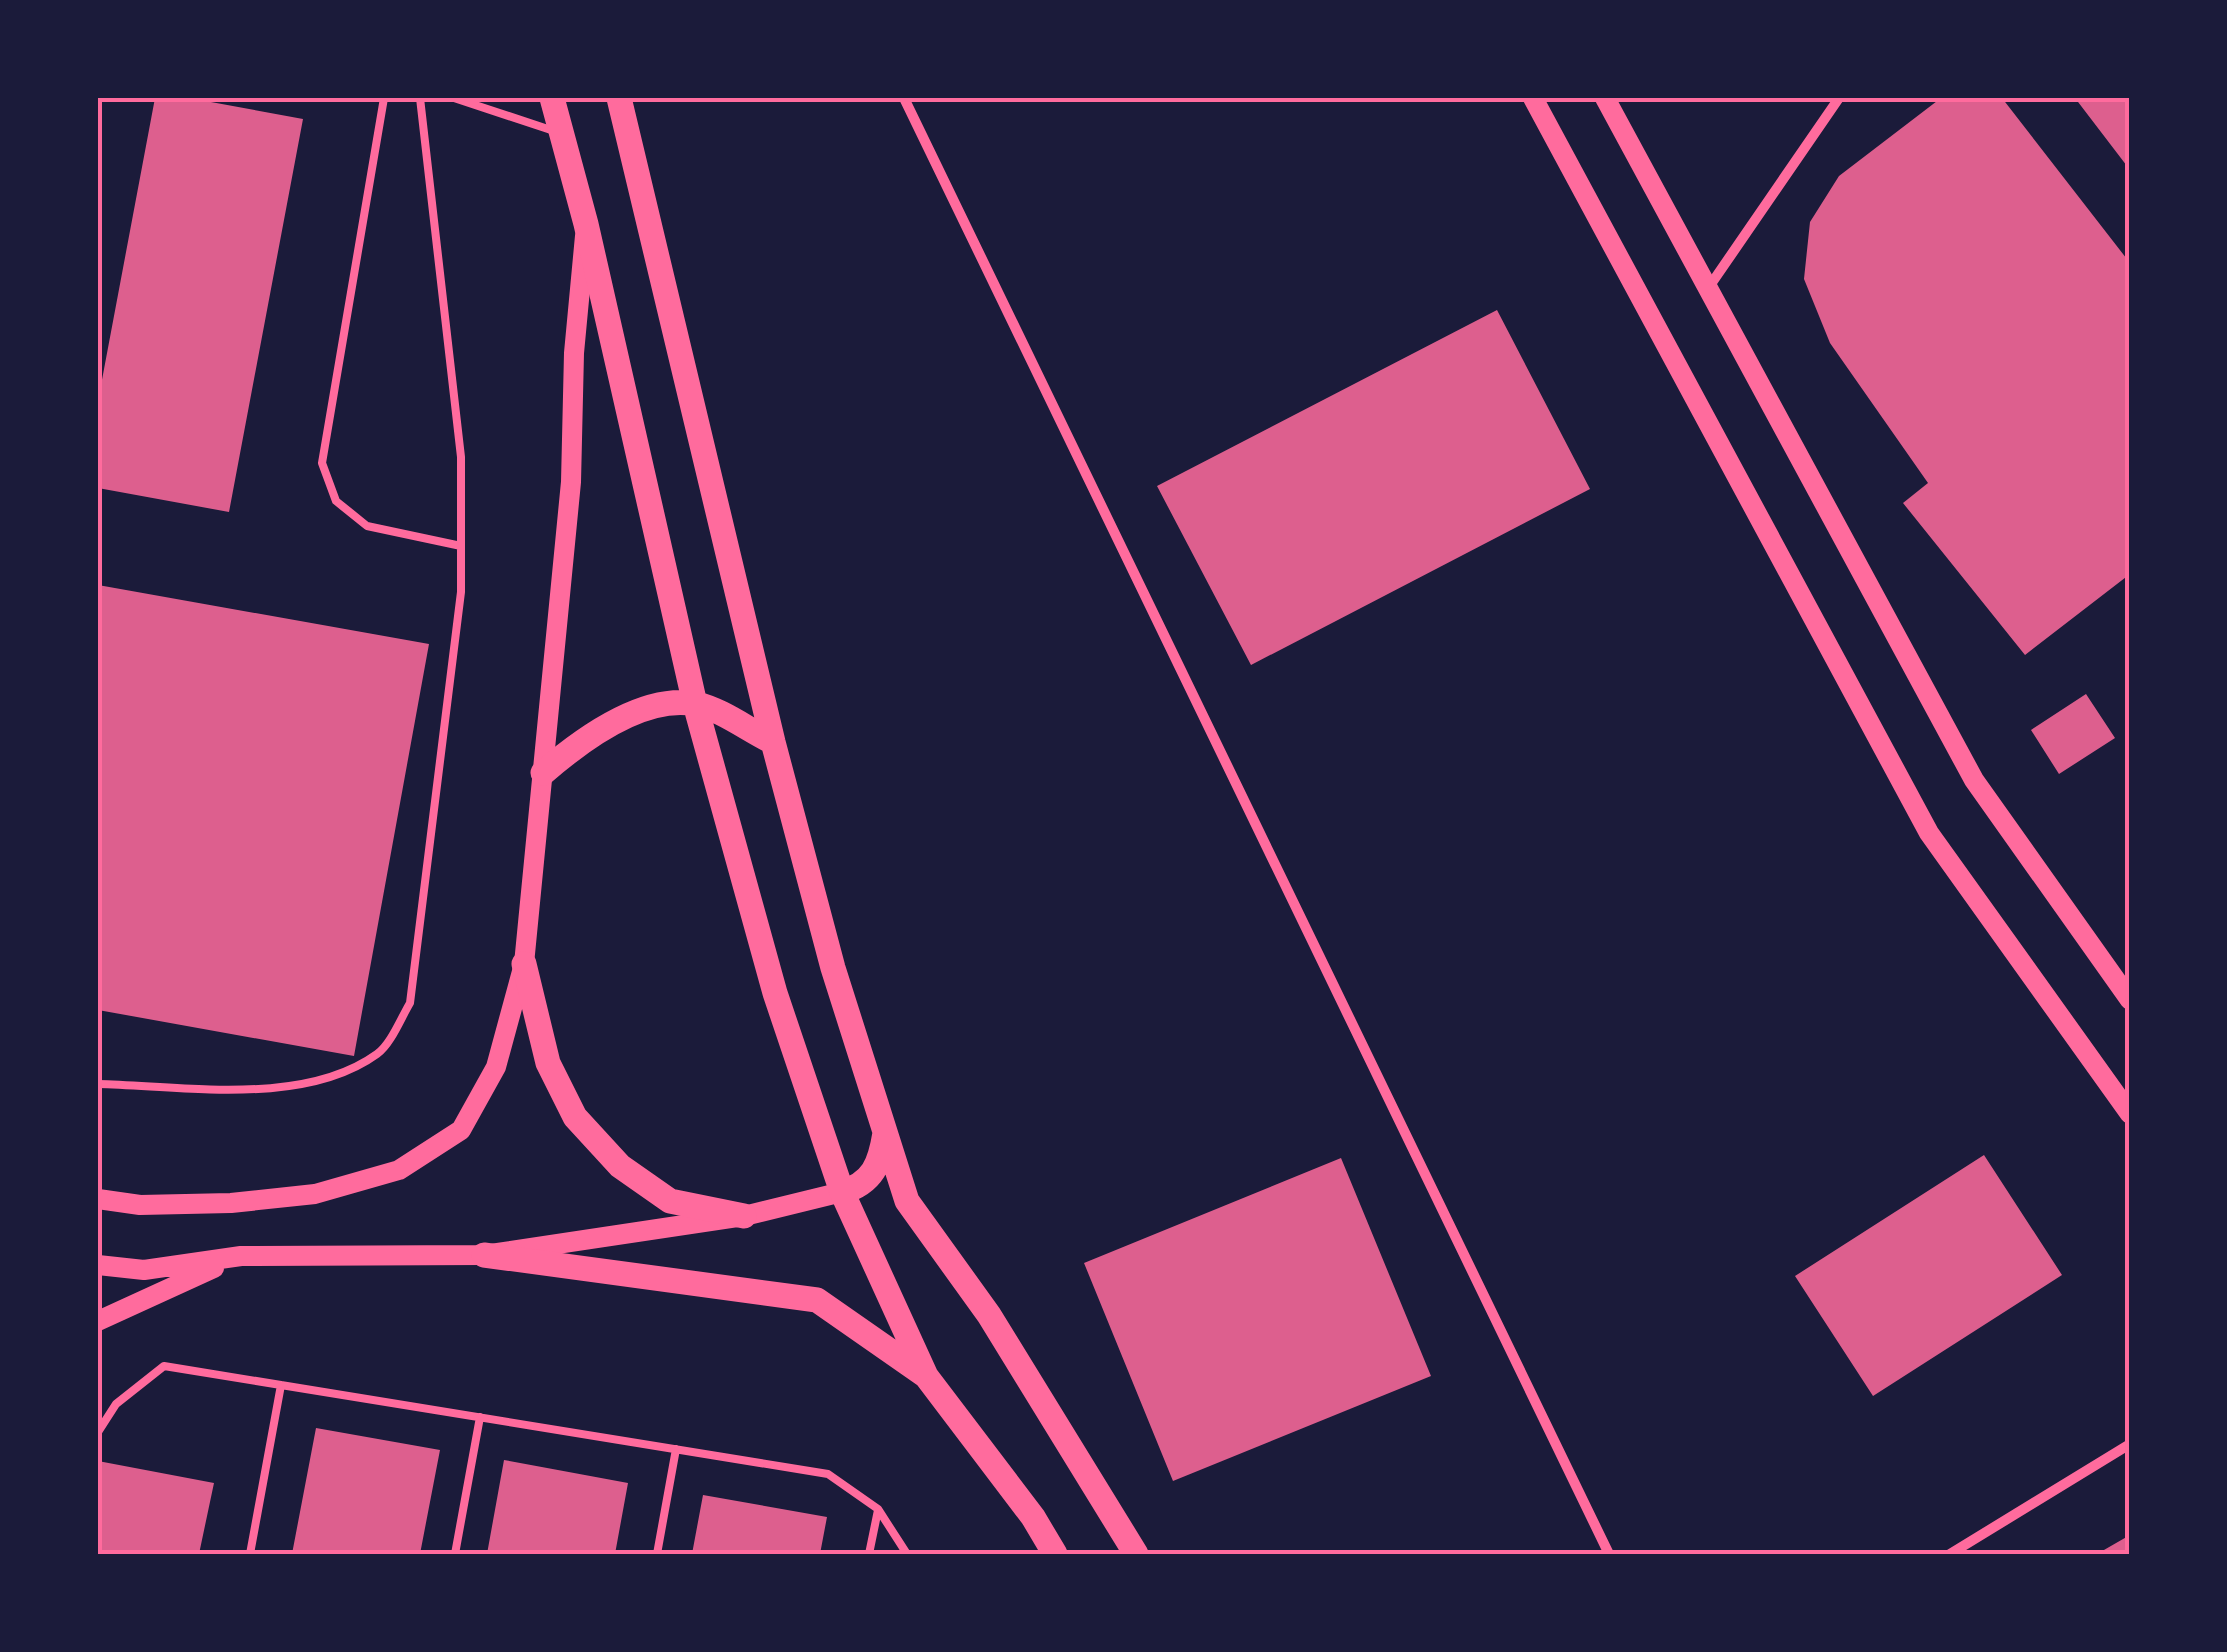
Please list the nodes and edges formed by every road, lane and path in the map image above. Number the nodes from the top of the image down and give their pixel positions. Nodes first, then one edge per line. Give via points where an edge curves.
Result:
1 (384, 98) edge
2 (420, 98) edge
3 (454, 98) edge
4 (552, 98) edge
5 (619, 98) edge
6 (904, 98) edge
7 (1533, 98) edge
8 (1604, 98) edge
9 (1840, 98) edge
10 (563, 134) junction
11 (586, 224) junction
12 (1709, 288) junction
13 (461, 546) junction
14 (695, 704) junction
15 (773, 742) junction
16 (544, 773) junction
17 (524, 964) junction
18 (2130, 1000) edge
19 (98, 1084) edge
20 (2130, 1114) edge
21 (885, 1133) junction
22 (842, 1192) junction
23 (98, 1199) edge
24 (744, 1216) junction
25 (484, 1255) junction
26 (241, 1256) junction
27 (98, 1266) edge
28 (98, 1321) edge
29 (926, 1376) junction
30 (281, 1385) junction
31 (480, 1417) junction
32 (98, 1432) edge
33 (2130, 1444) edge
34 (676, 1449) junction
35 (878, 1509) junction
36 (250, 1554) edge
37 (455, 1554) edge
38 (657, 1554) edge
39 (869, 1554) edge
40 (907, 1554) edge
41 (1055, 1554) edge
42 (1136, 1554) edge
43 (1609, 1554) edge
44 (1950, 1554) edge

1 - 13 lane via 322,463 336,501 367,526
2 - 13 lane via 461,457
3 - 10 lane
4 - 10 main road
5 - 15 main road
6 - 43 street
7 - 20 main road via 1928,833
8 - 12 main road
9 - 12 street
10 - 11 main road
11 - 14 main road
11 - 16 main road
12 - 18 main road via 1974,780
13 - 19 lane via 461,592 410,1003 380,1053 293,1088
14 - 15 main road
14 - 16 main road via 640,710 584,737
14 - 22 main road via 775,992
15 - 21 main road via 832,968
16 - 17 main road
17 - 23 main road via 496,1068 462,1130 399,1170 315,1194 231,1203
17 - 24 main road via 548,1062 575,1117 620,1166 670,1201
21 - 22 main road via 880,1164 862,1186
21 - 42 main road via 907,1202 989,1316
22 - 24 main road
22 - 29 main road
24 - 25 main road
25 - 26 main road
25 - 29 main road via 818,1300
26 - 27 main road via 144,1270
26 - 28 main road
29 - 41 main road
30 - 31 lane
30 - 32 lane via 164,1366 116,1404
30 - 36 lane
31 - 34 lane
31 - 37 lane
33 - 44 street
34 - 35 lane via 828,1474
34 - 38 lane
35 - 39 lane
35 - 40 lane

